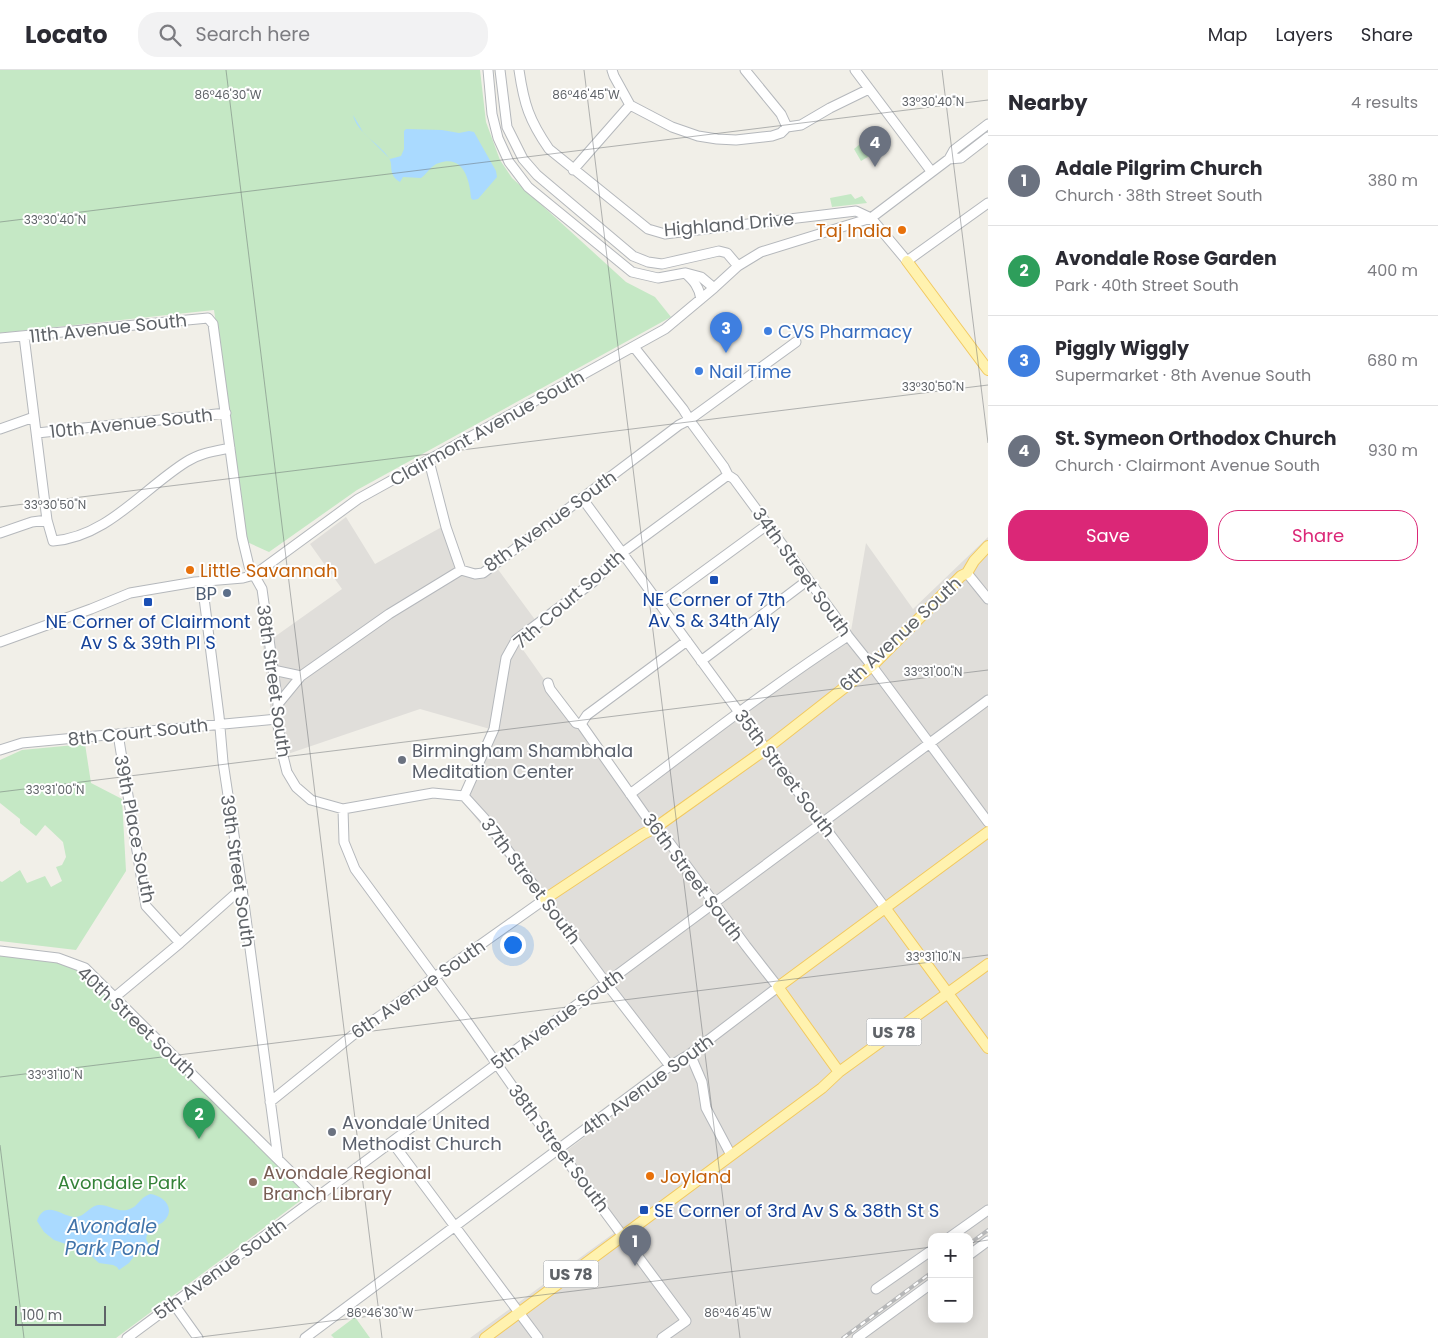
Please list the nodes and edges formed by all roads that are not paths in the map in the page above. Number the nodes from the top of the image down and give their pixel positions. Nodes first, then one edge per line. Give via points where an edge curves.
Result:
1 (488, 70) edge
2 (500, 70) edge
3 (519, 70) edge
4 (612, 70) edge
5 (746, 70) edge
6 (855, 70) edge
7 (869, 89) junction
8 (630, 105) junction
9 (988, 124) edge
10 (787, 127) junction
11 (988, 137) edge
12 (949, 159) junction
13 (573, 170) junction
14 (931, 171) junction
15 (988, 203) edge
16 (871, 218) junction
17 (907, 261) junction
18 (738, 266) junction
19 (685, 274) junction
20 (714, 288) junction
21 (701, 299) junction
22 (213, 324) joint
23 (24, 336) junction
24 (0, 338) edge
25 (796, 342) dead end
26 (634, 347) junction
27 (987, 368) edge
28 (226, 413) junction
29 (34, 417) junction
30 (690, 420) junction
31 (0, 429) edge
32 (37, 433) junction
33 (230, 448) junction
34 (429, 461) junction
35 (728, 475) junction
36 (582, 498) junction
37 (47, 520) junction
38 (768, 525) junction
39 (0, 534) edge
40 (988, 546) edge
41 (622, 553) junction
42 (461, 570) junction
43 (967, 573) junction
44 (254, 575) junction
45 (808, 580) junction
46 (202, 582) junction
47 (988, 599) edge
48 (659, 604) junction
49 (848, 636) junction
50 (687, 641) junction
51 (0, 642) edge
52 (701, 662) junction
53 (872, 666) junction
54 (273, 670) junction
55 (301, 676) junction
56 (548, 683) dead end
57 (988, 700) edge
58 (278, 704) junction
59 (739, 712) junction
60 (277, 719) junction
61 (219, 724) junction
62 (581, 724) junction
63 (118, 734) junction
64 (930, 744) junction
65 (766, 749) junction
66 (0, 750) edge
67 (630, 794) junction
68 (464, 796) junction
69 (343, 809) junction
70 (822, 822) junction
71 (988, 822) edge
72 (655, 828) junction
73 (988, 832) edge
74 (242, 888) junction
75 (545, 899) junction
76 (714, 902) junction
77 (886, 909) junction
78 (180, 943) junction
79 (0, 951) edge
80 (988, 964) edge
81 (434, 978) junction
82 (606, 983) junction
83 (778, 987) junction
84 (948, 994) junction
85 (114, 997) junction
86 (988, 1048) edge
87 (690, 1054) junction
88 (496, 1064) junction
89 (670, 1066) junction
90 (839, 1072) junction
91 (270, 1102) junction
92 (392, 1142) junction
93 (559, 1150) junction
94 (731, 1155) junction
95 (278, 1159) junction
96 (317, 1198) junction
97 (988, 1210) edge
98 (455, 1227) junction
99 (956, 1233) edge
100 (623, 1235) junction
101 (988, 1242) edge
102 (973, 1252) edge
103 (928, 1253) edge
104 (928, 1286) edge
105 (876, 1289) dead end
106 (173, 1303) junction
107 (519, 1313) junction
108 (864, 1336) edge
109 (126, 1338) edge
110 (198, 1338) edge
111 (304, 1338) edge
112 (485, 1338) edge
113 (538, 1338) edge
114 (662, 1338) edge

1 - 19 street via 498,138 508,162 528,187 632,272 658,278
2 - 18 street via 507,127 523,159 537,175 633,256 662,264 719,251 727,253
3 - 13 street, Highland Drive via 527,110 537,132
4 - 8 street
5 - 10 street via 781,114
6 - 7 street
7 - 10 street via 800,125
7 - 14 street
8 - 10 street via 672,127 716,139 772,136
8 - 13 street
9 - 12 street, Clairmont Avenue South via 954,150
11 - 12 street, Clairmont Avenue South via 960,158
12 - 14 street, Clairmont Avenue South
13 - 16 street, Highland Drive via 648,230 665,234 856,211
14 - 16 street, Clairmont Avenue South
15 - 17 street
16 - 17 street
16 - 18 street, Clairmont Avenue South via 761,252
17 - 27 main road
18 - 20 street, Clairmont Avenue South
19 - 20 street via 701,277
19 - 21 street via 699,289
20 - 21 street, Clairmont Avenue South
21 - 26 street, Clairmont Avenue South via 665,329
22 - 23 street, 11th Avenue South via 208,318
22 - 28 street, 38th Street South
23 - 24 street, 11th Avenue South
23 - 29 street
25 - 30 street, 8th Avenue South
26 - 30 street, 34th Street South
26 - 34 street, Clairmont Avenue South
28 - 32 street, 10th Avenue South
28 - 33 street, 38th Street South
29 - 31 street, 10th Avenue South
29 - 32 street
30 - 35 street, 34th Street South
30 - 36 street, 8th Avenue South
32 - 37 street
33 - 37 street via 205,452 186,461 117,515 87,532 53,541
33 - 44 street, 38th Street South via 242,537
34 - 42 street
34 - 44 street, Clairmont Avenue South via 358,499
35 - 38 street, 34th Street South
35 - 41 street, 7th Court South
36 - 41 street, 35th Street South
36 - 42 street, 8th Avenue South via 483,573
37 - 39 street
38 - 45 street, 34th Street South
38 - 48 street
40 - 43 main road, 6th Avenue South
41 - 48 street, 35th Street South
41 - 68 street, 7th Court South via 593,582 516,640 506,658 494,729
42 - 55 street, 8th Avenue South via 389,614
43 - 47 street
43 - 53 main road, 6th Avenue South
44 - 46 street, Clairmont Avenue South
44 - 54 street, 38th Street South via 262,589
45 - 49 street, 34th Street South
45 - 52 street
46 - 51 street, Clairmont Avenue South via 130,593
46 - 61 street, 39th Street South
48 - 50 street, 35th Street South
49 - 53 street, 34th Street South
49 - 59 street
50 - 52 street, 35th Street South
50 - 62 street via 587,715
52 - 59 street, 35th Street South
53 - 64 street, 34th Street South
53 - 65 main road, 6th Avenue South
54 - 55 street
54 - 58 street, 38th Street South
55 - 58 street, 8th Avenue South
56 - 62 street, 36th Street South via 576,723
57 - 64 street, 5th Avenue South
58 - 60 street, 38th Street South
59 - 65 street, 35th Street South
59 - 67 street
60 - 61 street, 8th Court South
60 - 69 street, 38th Street South via 287,772 296,787 311,800
61 - 63 street, 8th Court South
61 - 74 street, 39th Street South
62 - 67 street, 36th Street South
63 - 66 street, 8th Court South via 22,743
63 - 78 street, 39th Place South via 146,906
64 - 70 street, 5th Avenue South
64 - 71 street, 34th Street South
65 - 70 street, 35th Street South
65 - 72 main road, 6th Avenue South
67 - 72 street, 36th Street South
68 - 69 street via 433,793
68 - 75 street, 37th Street South
69 - 81 street, 38th Street South via 344,842 355,869
70 - 76 street, 5th Avenue South
70 - 77 street, 35th Street South
72 - 75 main road, 6th Avenue South
72 - 76 street, 36th Street South
73 - 77 main road, 4th Avenue South
74 - 78 street
74 - 91 street, 39th Street South
75 - 81 street, 6th Avenue South
75 - 82 street, 37th Street South
76 - 82 street, 5th Avenue South
76 - 83 street, 36th Street South
77 - 83 main road, 4th Avenue South
77 - 84 main road, 35th Street South
78 - 85 street
79 - 85 street, 40th Street South via 71,962 85,968
80 - 84 main road, US 78
81 - 88 street, 38th Street South
81 - 91 street, 6th Avenue South via 353,1035
82 - 88 street, 5th Avenue South
82 - 89 street, 37th Street South
83 - 87 street, 4th Avenue South
83 - 90 main road, 36th Street South
84 - 86 main road, 35th Street South
84 - 90 main road, US 78
85 - 95 street, 40th Street South
87 - 89 street, 4th Avenue South
87 - 94 street via 702,1082 706,1108
88 - 92 street, 5th Avenue South
88 - 93 street, 38th Street South
89 - 93 street, 4th Avenue South
90 - 94 main road, US 78
91 - 95 street, 39th Street South
92 - 96 street, 5th Avenue South
92 - 98 street
93 - 98 street, 4th Avenue South
93 - 100 street, 38th Street South
94 - 100 main road, US 78
95 - 96 street, 40th Street South
96 - 106 street, 5th Avenue South
97 - 99 street
98 - 107 street
98 - 111 street, 4th Avenue South
100 - 107 main road, US 78
100 - 114 street, 38th Street South via 686,1321
101 - 102 street
103 - 105 street
104 - 108 street
106 - 109 street, 5th Avenue South
106 - 110 street
107 - 112 main road, US 78
107 - 113 street

